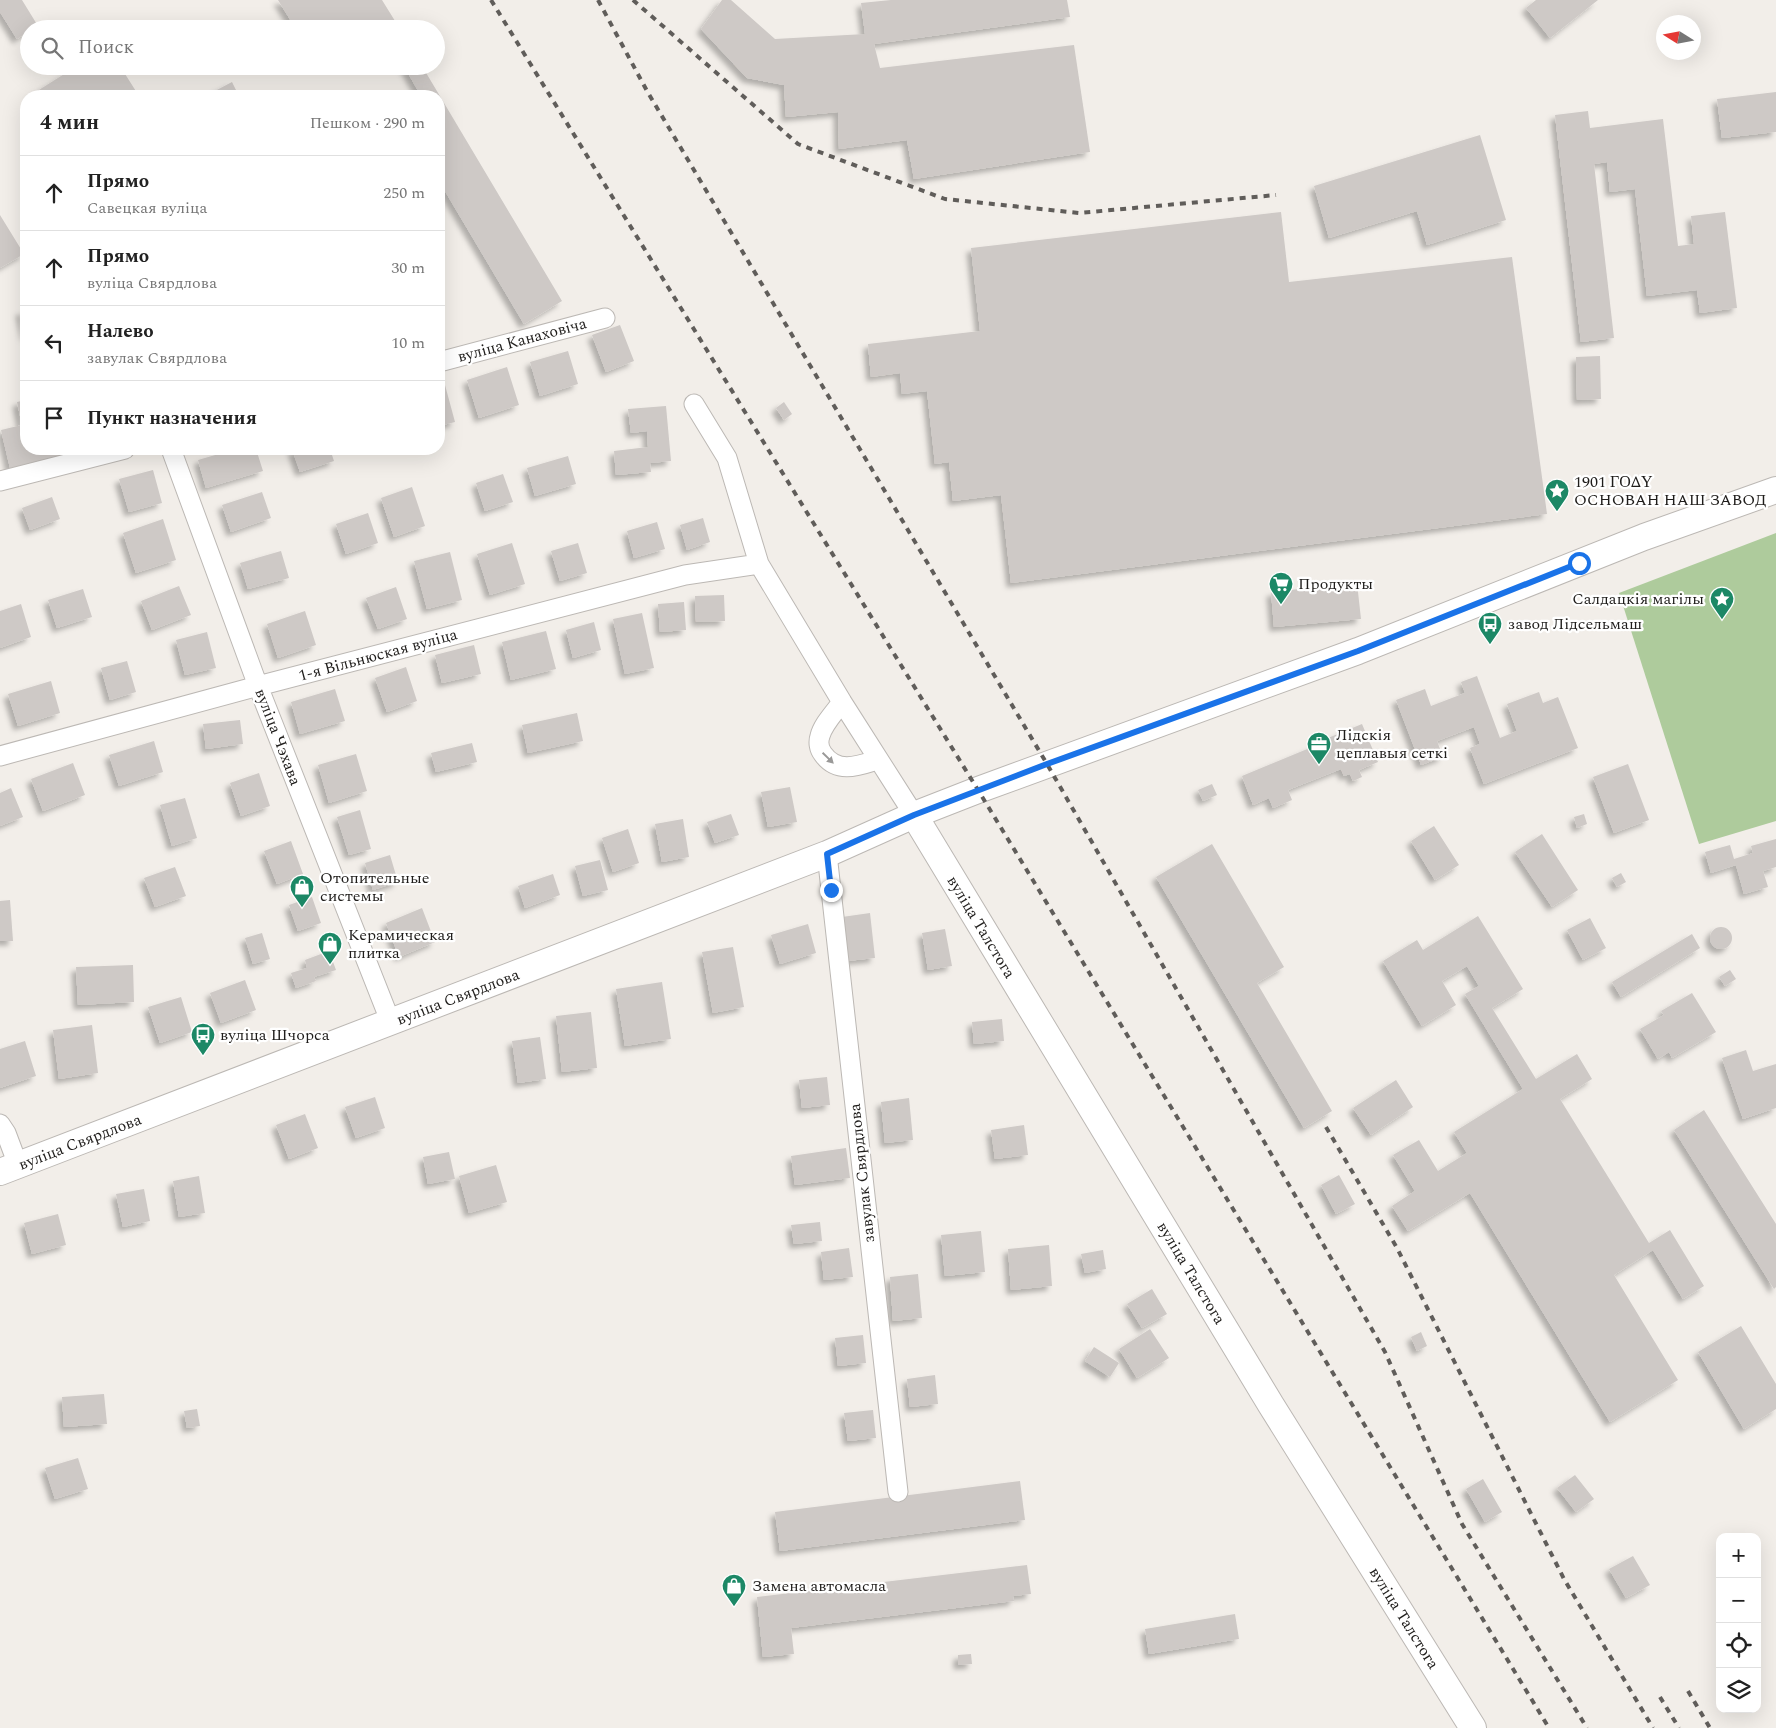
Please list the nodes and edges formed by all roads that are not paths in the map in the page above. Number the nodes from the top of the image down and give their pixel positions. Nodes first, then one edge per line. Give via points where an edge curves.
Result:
1 (604, 318) dead end
2 (445, 360) edge
3 (694, 404) dead end
4 (102, 455) edge
5 (173, 455) edge
6 (0, 481) edge
7 (1776, 490) edge
8 (759, 564) junction
9 (258, 686) junction
10 (842, 702) junction
11 (0, 756) edge
12 (877, 760) junction
13 (914, 815) junction
14 (827, 854) junction
15 (391, 1023) junction
16 (0, 1124) edge
17 (9, 1169) edge
18 (898, 1492) dead end
19 (1473, 1728) edge

1 - 2 street, вуліца Канаховіча
3 - 8 street via 727,458
4 - 6 street
5 - 9 street, вуліца Чэхава
7 - 13 main road, вуліца Свярдлова via 1644,537 1358,651
8 - 9 street, 1-я Вільнюская вуліца via 684,575
8 - 10 street
9 - 11 street, 1-я Вільнюская вуліца
9 - 15 street, вуліца Чэхава
10 - 12 street
10 -> 12 street via 820,736 820,750 829,762 840,767
12 - 13 street
13 - 14 main road, вуліца Свярдлова
13 - 19 main road, вуліца Талстога via 1276,1413
14 - 15 main road, вуліца Свярдлова
14 - 18 street, завулак Свярдлова
15 - 17 main road, вуліца Свярдлова
16 - 17 street via 6,1133

